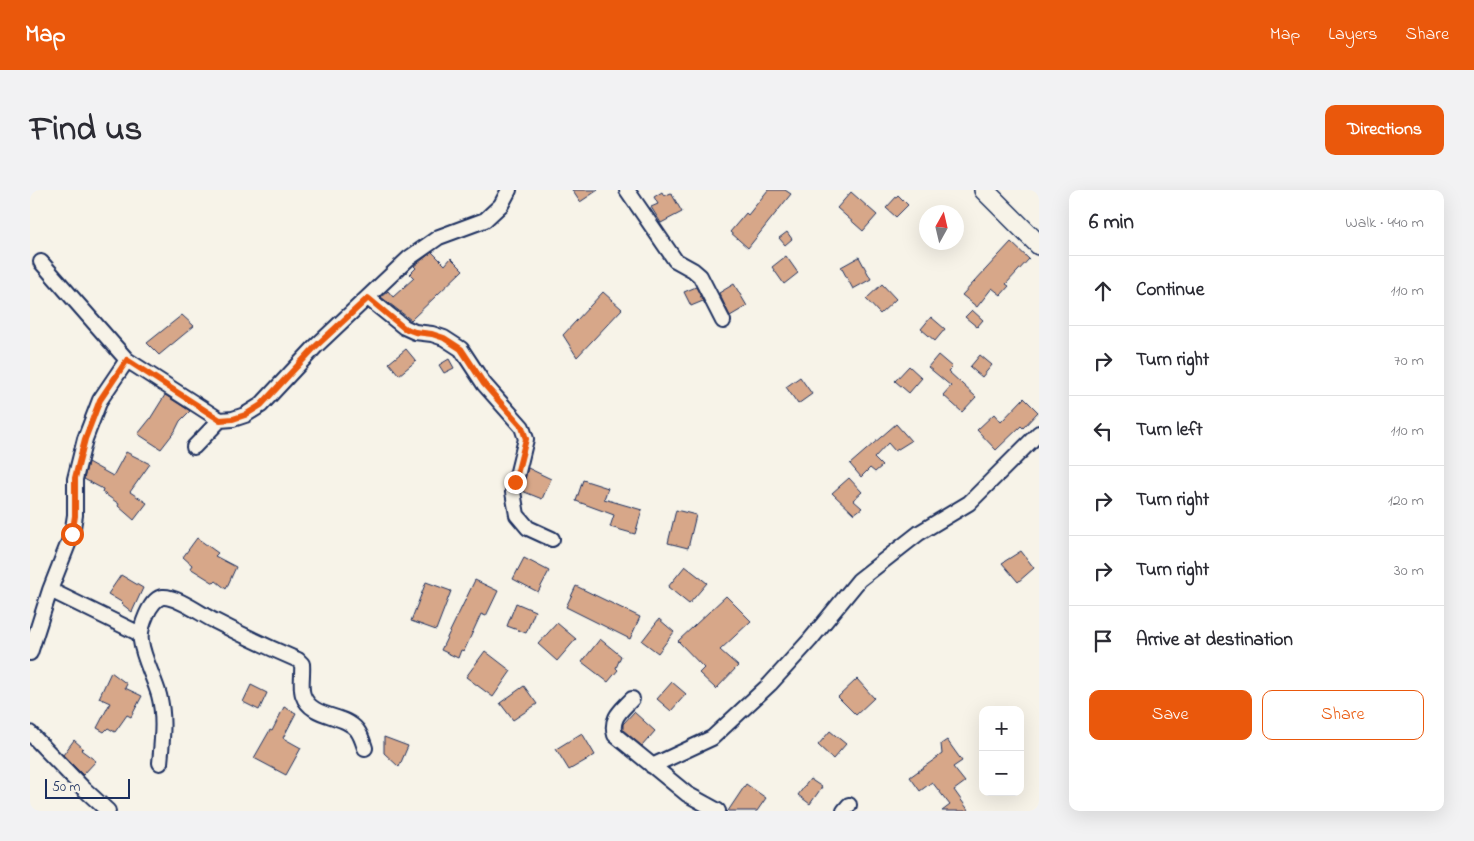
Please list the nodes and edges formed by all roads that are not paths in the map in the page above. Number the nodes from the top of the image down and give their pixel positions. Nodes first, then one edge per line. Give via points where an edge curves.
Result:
1 (509, 190) edge
2 (627, 190) edge
3 (984, 190) edge
4 (1039, 245) edge
5 (41, 262) dead end
6 (368, 298) junction
7 (723, 321) dead end
8 (127, 360) junction
9 (220, 420) junction
10 (1039, 433) edge
11 (194, 446) dead end
12 (552, 539) dead end
13 (50, 590) junction
14 (140, 634) junction
15 (30, 653) edge
16 (632, 699) dead end
17 (30, 733) edge
18 (365, 748) dead end
19 (160, 763) dead end
20 (652, 766) junction
21 (108, 811) edge
22 (718, 811) edge

1 - 6 street via 501,205 485,220 439,237 409,258
2 - 7 street via 676,260 700,276
3 - 4 street
5 - 8 street
6 - 9 street via 315,347 261,405 245,415
6 - 12 street via 404,328 444,338 461,349 484,384 522,427 526,439 513,492 517,515 528,528
8 - 9 street
8 - 13 street via 100,400 85,439 75,478 72,534
9 - 11 street
10 - 20 street via 969,503 919,532 859,580 770,684 712,738
13 - 14 street
13 - 15 street
14 - 18 street via 143,622 157,599 168,597 298,660 302,664 302,694 306,702 315,710 357,729
14 - 19 street via 163,716
16 - 20 street via 615,719 613,727 616,735
17 - 21 street
20 - 22 street via 687,794

